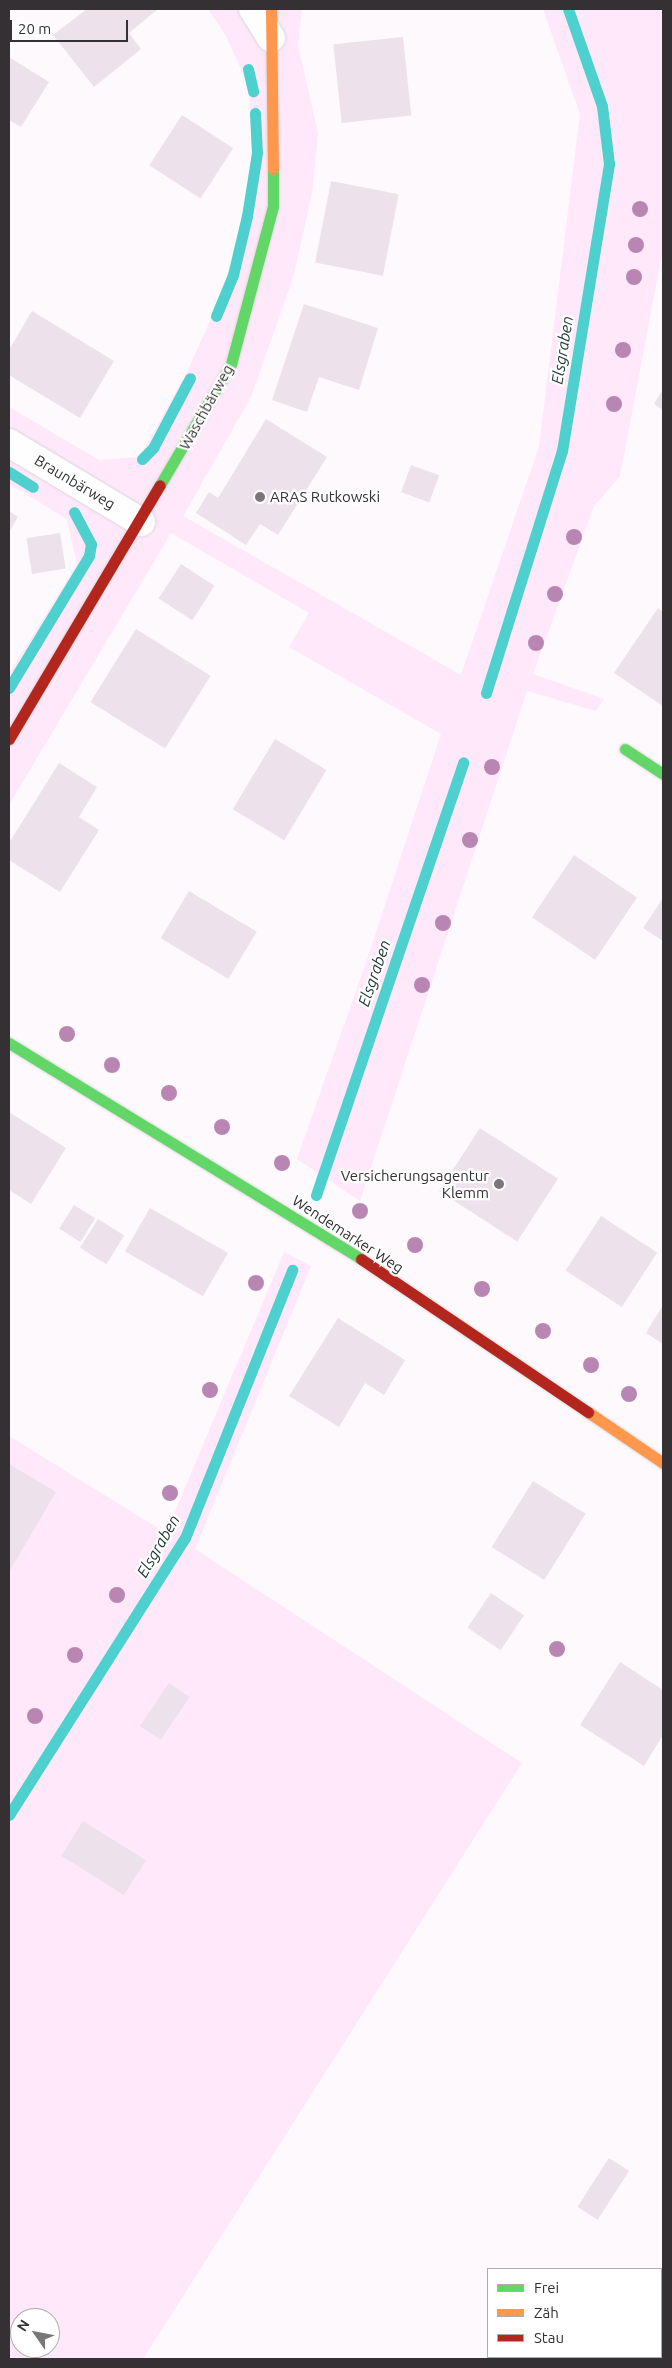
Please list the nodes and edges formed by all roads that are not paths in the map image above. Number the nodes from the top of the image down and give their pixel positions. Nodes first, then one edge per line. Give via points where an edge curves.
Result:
1 (253, 9) edge
2 (271, 9) edge
3 (271, 38) junction
4 (9, 443) edge
5 (141, 522) junction
6 (9, 739) edge
7 (625, 748) dead end
8 (663, 774) edge
9 (9, 1043) edge
10 (663, 1463) edge

1 - 3 street
2 - 3 street, Waschbärweg
3 - 5 street, Waschbärweg via 271,216 231,364
4 - 5 street, Braunbärweg
5 - 6 street, Waschbärweg
7 - 8 street
9 - 10 street, Wendemarker Weg via 338,1244

